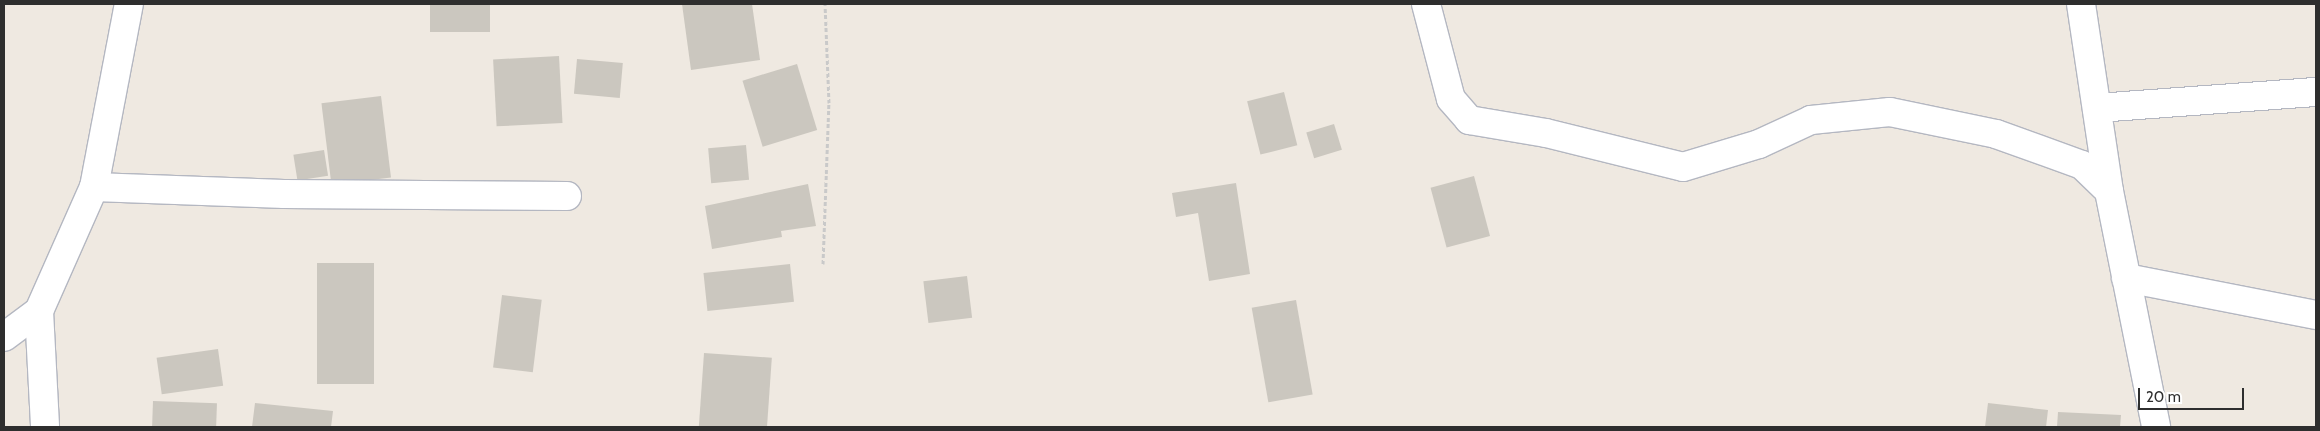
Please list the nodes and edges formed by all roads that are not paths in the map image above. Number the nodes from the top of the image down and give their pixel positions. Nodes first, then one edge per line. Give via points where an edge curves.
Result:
1 (129, 4) edge
2 (1426, 4) edge
3 (2081, 4) edge
4 (2316, 92) edge
5 (2097, 108) junction
6 (94, 187) junction
7 (2109, 192) junction
8 (567, 196) dead end
9 (2126, 278) junction
10 (39, 311) junction
11 (2316, 315) edge
12 (4, 337) edge
13 (45, 427) edge
14 (2156, 427) edge

1 - 6 street
2 - 7 street via 1451,99 1469,120 1546,133 1683,167 1759,144 1811,120 1890,112 1996,134 2082,165
3 - 5 street
4 - 5 street
5 - 7 street
6 - 8 street via 284,194
6 - 10 street
7 - 9 street
9 - 11 street
9 - 14 street
10 - 12 street
10 - 13 street

